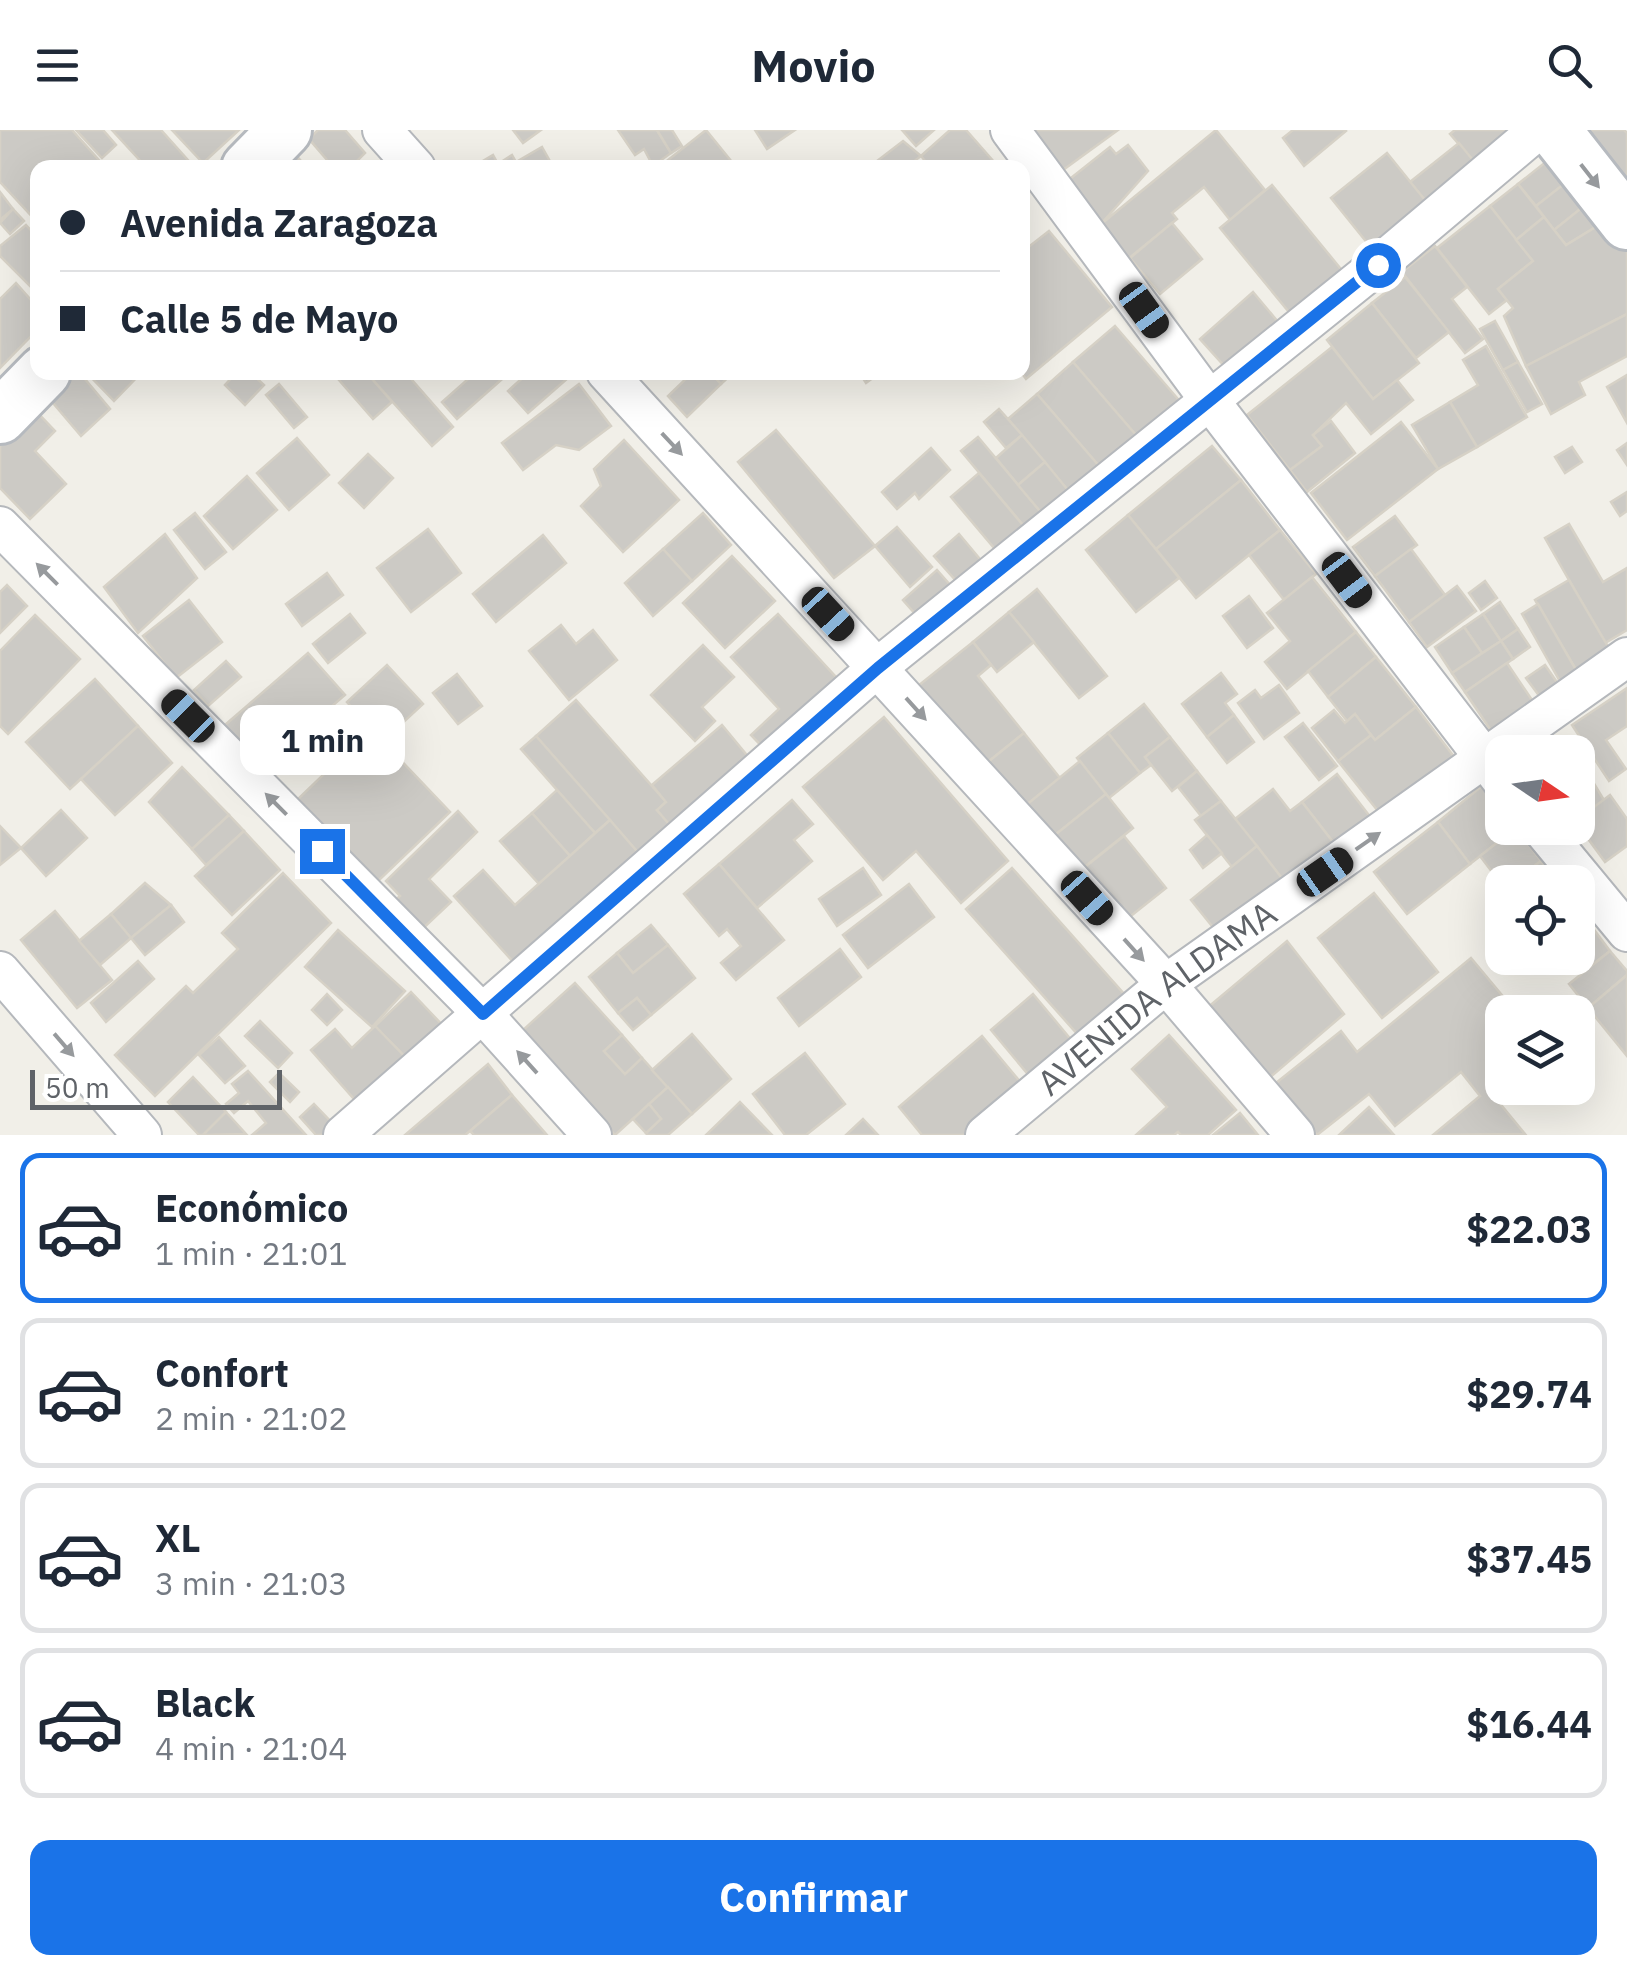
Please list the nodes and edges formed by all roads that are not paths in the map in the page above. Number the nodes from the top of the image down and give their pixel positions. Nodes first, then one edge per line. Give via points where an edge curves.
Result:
1 (286, 130) edge
2 (382, 130) edge
3 (1010, 130) edge
4 (1538, 130) edge
5 (1554, 130) edge
6 (256, 160) edge
7 (409, 160) edge
8 (1627, 223) edge
9 (36, 380) edge
10 (613, 380) edge
11 (1210, 401) junction
12 (0, 417) edge
13 (0, 526) edge
14 (1627, 657) edge
15 (878, 668) junction
16 (1535, 735) edge
17 (1485, 760) edge
18 (1485, 775) edge
19 (1554, 845) edge
20 (1627, 932) edge
21 (0, 971) edge
22 (1166, 984) junction
23 (483, 1014) junction
24 (142, 1135) edge
25 (342, 1135) edge
26 (592, 1135) edge
27 (985, 1135) edge
28 (1295, 1135) edge

1 - 6 street
2 - 7 street
3 - 11 street
4 - 11 street
5 -> 8 street
9 - 12 street
10 -> 15 street
11 - 15 street
11 - 17 street
23 -> 13 street
14 - 16 street, AVENIDA ALDAMA
15 -> 22 street
15 - 23 street
22 -> 18 street, AVENIDA ALDAMA
19 - 20 street
21 -> 24 street
22 - 27 street, AVENIDA ALDAMA
22 - 28 street
23 - 25 street
26 -> 23 street

